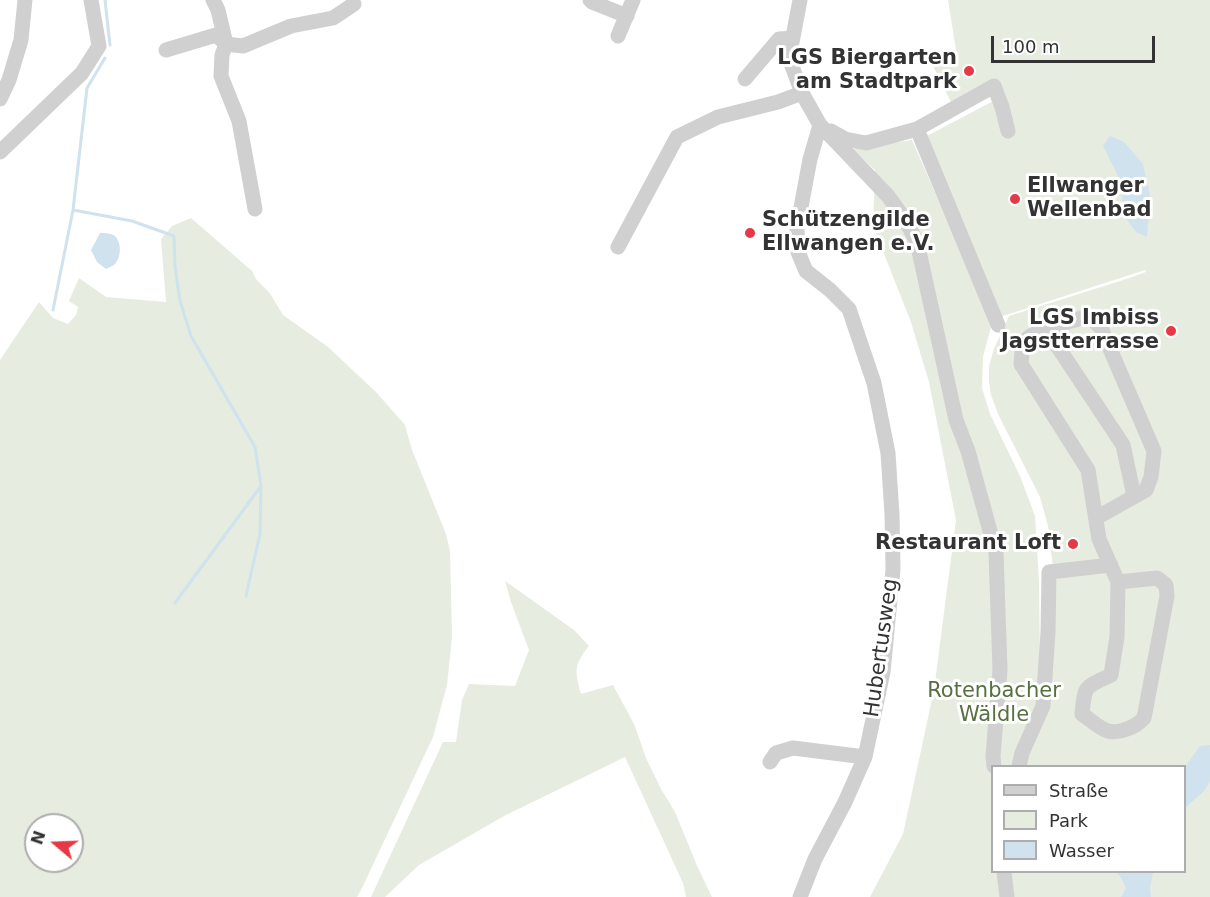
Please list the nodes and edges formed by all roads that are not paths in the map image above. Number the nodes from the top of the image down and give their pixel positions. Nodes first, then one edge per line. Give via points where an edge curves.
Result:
1 (24, 0) edge
2 (91, 0) edge
3 (213, 0) edge
4 (590, 0) edge
5 (633, 0) edge
6 (800, 0) edge
7 (354, 3) dead end
8 (627, 16) junction
9 (618, 36) dead end
10 (793, 39) junction
11 (226, 44) junction
12 (166, 50) dead end
13 (745, 79) dead end
14 (802, 93) junction
15 (0, 99) edge
16 (820, 125) junction
17 (916, 129) junction
18 (1008, 131) dead end
19 (0, 152) edge
20 (255, 209) dead end
21 (618, 247) dead end
22 (998, 325) dead end
23 (1046, 329) junction
24 (1134, 496) junction
25 (1096, 518) junction
26 (1111, 565) junction
27 (1118, 582) junction
28 (865, 757) junction
29 (770, 762) dead end
30 (994, 765) edge
31 (1019, 765) edge
32 (1004, 873) edge
33 (800, 897) edge
34 (1007, 897) edge

1 - 15 street via 21,40
2 - 19 street via 99,46 82,73
3 - 11 street
4 - 8 street
5 - 8 street
6 - 10 street
7 - 11 street via 333,18 291,26 243,46
8 - 9 street
10 - 13 street via 779,39
10 - 14 street via 789,58
11 - 12 street via 216,35
11 - 20 street via 221,76 239,121
14 - 16 street
14 - 21 street via 718,117 677,137
16 - 17 street via 845,139 866,142
16 - 28 street, Hubertusweg via 803,194 798,252 806,271 849,309 874,383 888,453 893,569 883,672
16 - 30 street via 888,196 917,242 956,420 996,553 1000,670
17 - 18 street via 994,86
17 - 22 street
23 - 24 street via 1124,445
23 - 24 street via 1086,317 1101,328 1154,451 1146,490
23 - 25 street via 1027,338 1021,364 1088,471
24 - 25 street
25 - 26 street via 1099,540
26 - 27 street
26 - 31 street via 1049,572 1043,706
27 - 27 street via 1157,578 1166,585 1167,596 1144,718 1116,733 1106,731 1082,714 1087,686 1111,675 1117,637
28 - 29 street via 793,748 776,753
28 - 33 street, Hubertusweg
32 - 34 street

